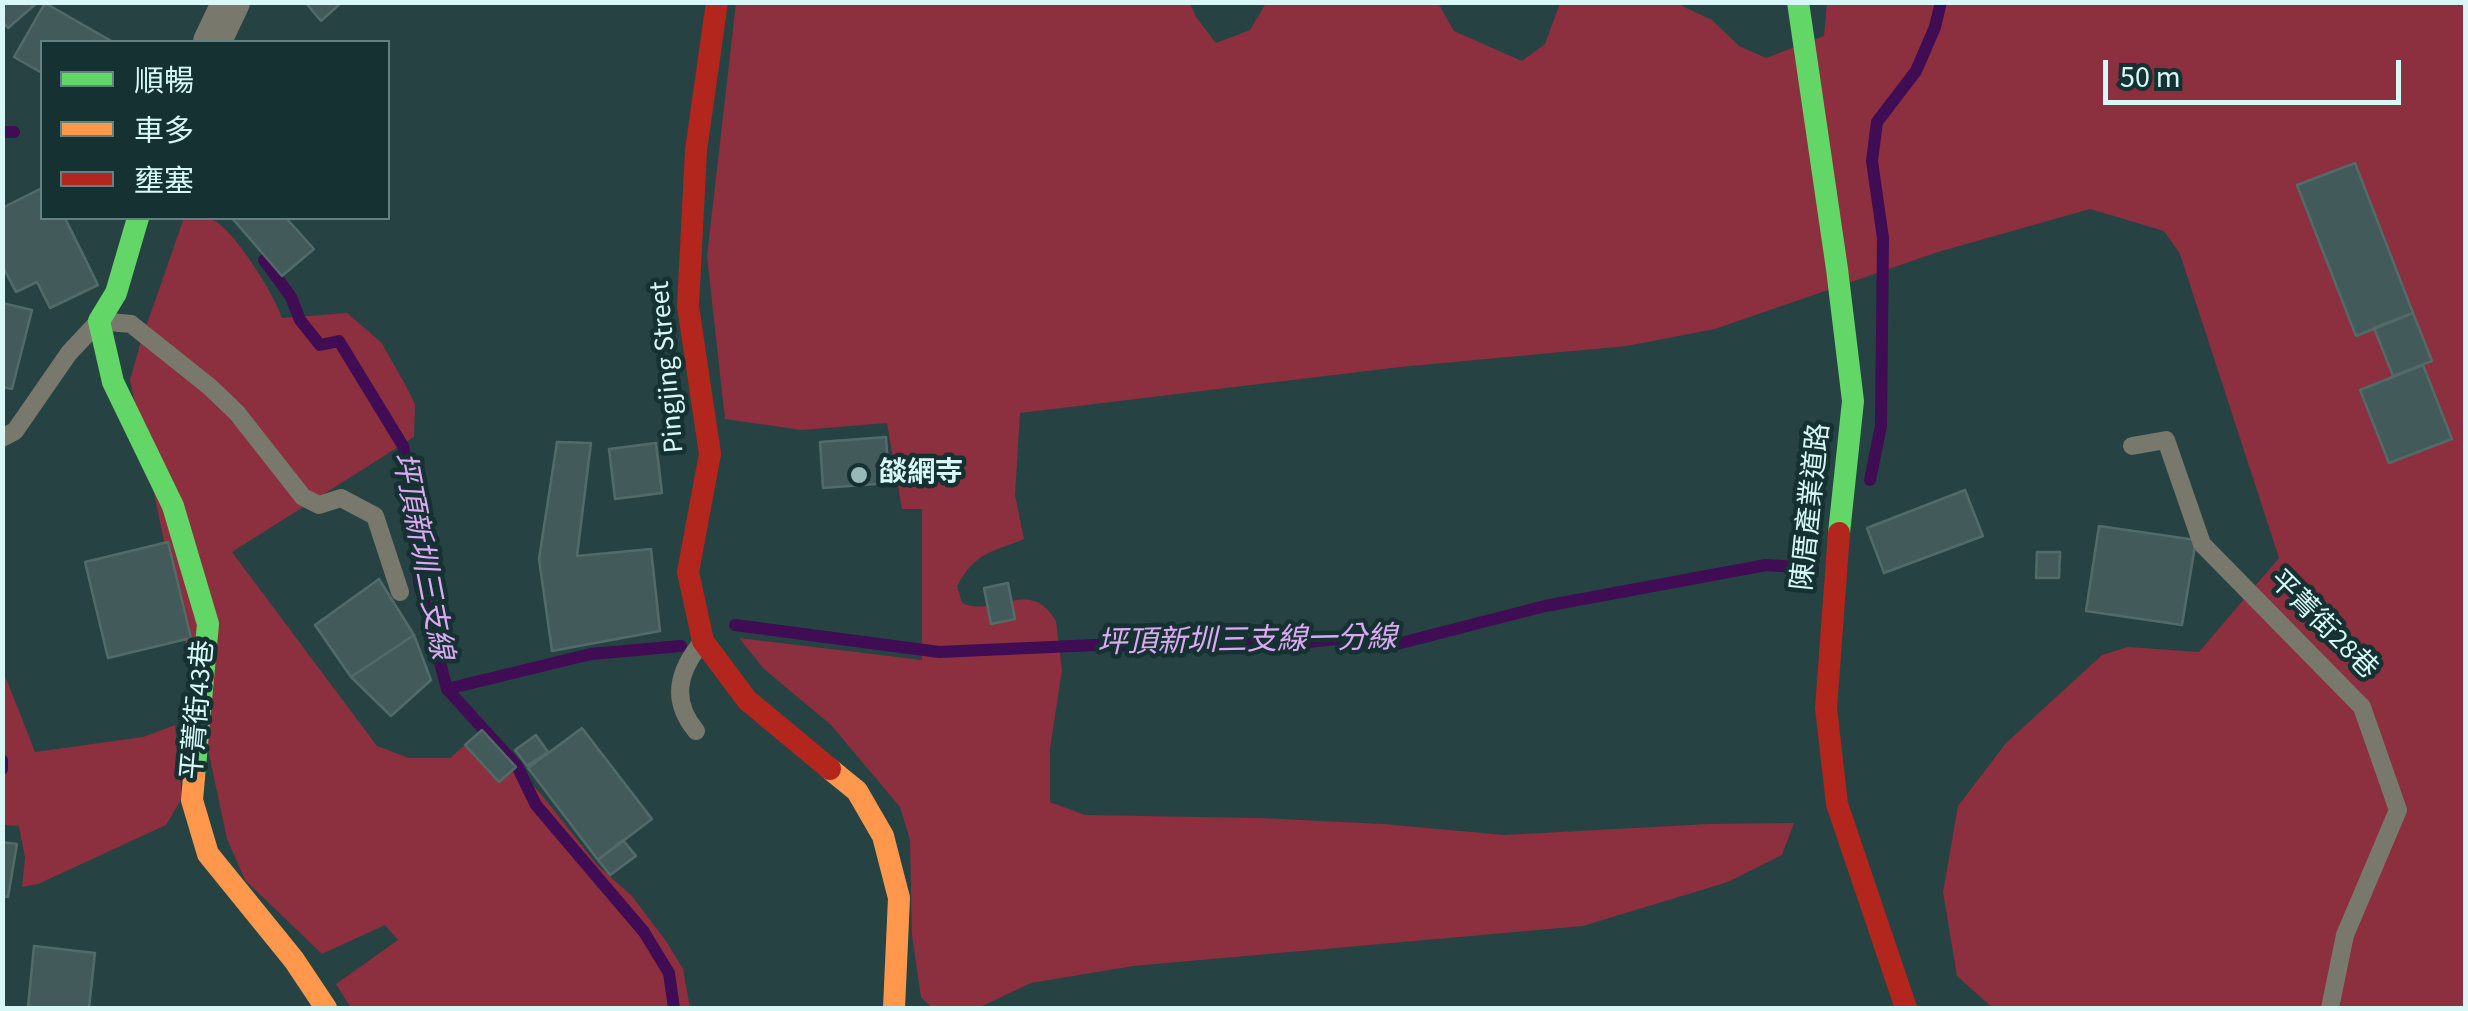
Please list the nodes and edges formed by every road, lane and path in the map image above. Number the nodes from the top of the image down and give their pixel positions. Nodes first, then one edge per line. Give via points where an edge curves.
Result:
1 (231, 2) edge
2 (716, 2) edge
3 (1798, 2) edge
4 (213, 40) edge
5 (137, 220) edge
6 (99, 321) junction
7 (2, 438) edge
8 (2132, 446) dead end
9 (400, 592) dead end
10 (703, 642) junction
11 (696, 731) dead end
12 (326, 1008) edge
13 (894, 1008) edge
14 (1906, 1008) edge
15 (2330, 1008) edge

1 - 4 street
2 - 10 street, Pingjing Street via 696,150 688,306 710,454 688,572
3 - 14 street, 陳厝產業道路 via 1853,400 1826,708 1837,804
5 - 6 street via 116,293
6 - 7 lane via 16,431
6 - 9 lane via 132,324 210,387 303,497 319,506 341,498 375,516
6 - 12 street, 平菁街43巷 via 112,382 174,506 208,624 192,800 208,854
8 - 15 lane, 平菁街28巷 via 2166,440 2202,544 2362,707 2398,810 2345,935
10 - 11 lane via 680,681 685,718
10 - 13 street, Pingjing Street via 747,700 857,792 884,836 899,898

